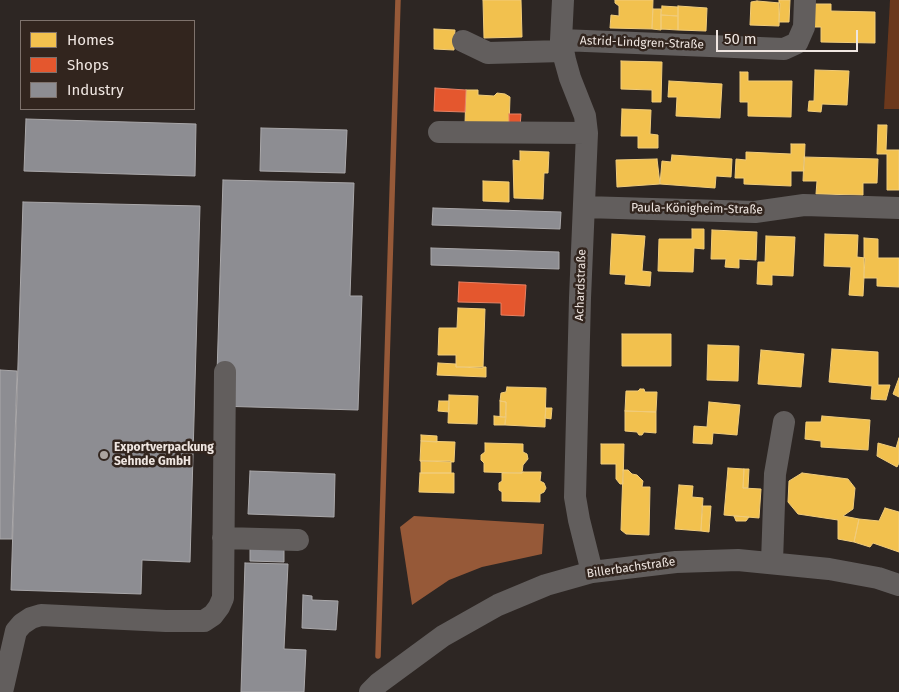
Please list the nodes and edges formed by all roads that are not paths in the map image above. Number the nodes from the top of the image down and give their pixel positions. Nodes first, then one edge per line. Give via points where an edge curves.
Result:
1 (562, 0) edge
2 (805, 0) edge
3 (463, 41) dead end
4 (562, 46) junction
5 (439, 132) dead end
6 (587, 133) junction
7 (584, 207) junction
8 (899, 208) edge
9 (225, 372) dead end
10 (784, 422) dead end
11 (223, 538) junction
12 (298, 540) dead end
13 (772, 562) junction
14 (592, 572) junction
15 (899, 584) edge
16 (2, 692) edge
17 (370, 692) edge

1 - 4 street, Achardstraße
2 - 4 street, Astrid-Lindgren-Straße via 804,27 797,43 784,49
3 - 4 street, Astrid-Lindgren-Straße via 488,53
4 - 6 street, Achardstraße via 585,116
5 - 6 street
6 - 7 street, Achardstraße
7 - 8 street, Paula-Königheim-Straße via 755,212 804,205
7 - 14 street, Achardstraße via 576,497 578,520
9 - 11 street
10 - 13 street via 775,474
11 - 12 street
11 - 16 street via 223,598 213,615 204,621 41,615 31,618 16,631
13 - 14 street, Billerbachstraße via 709,560
13 - 15 street, Billerbachstraße via 829,569
14 - 17 street, Billerbachstraße via 546,585 506,602 443,636

